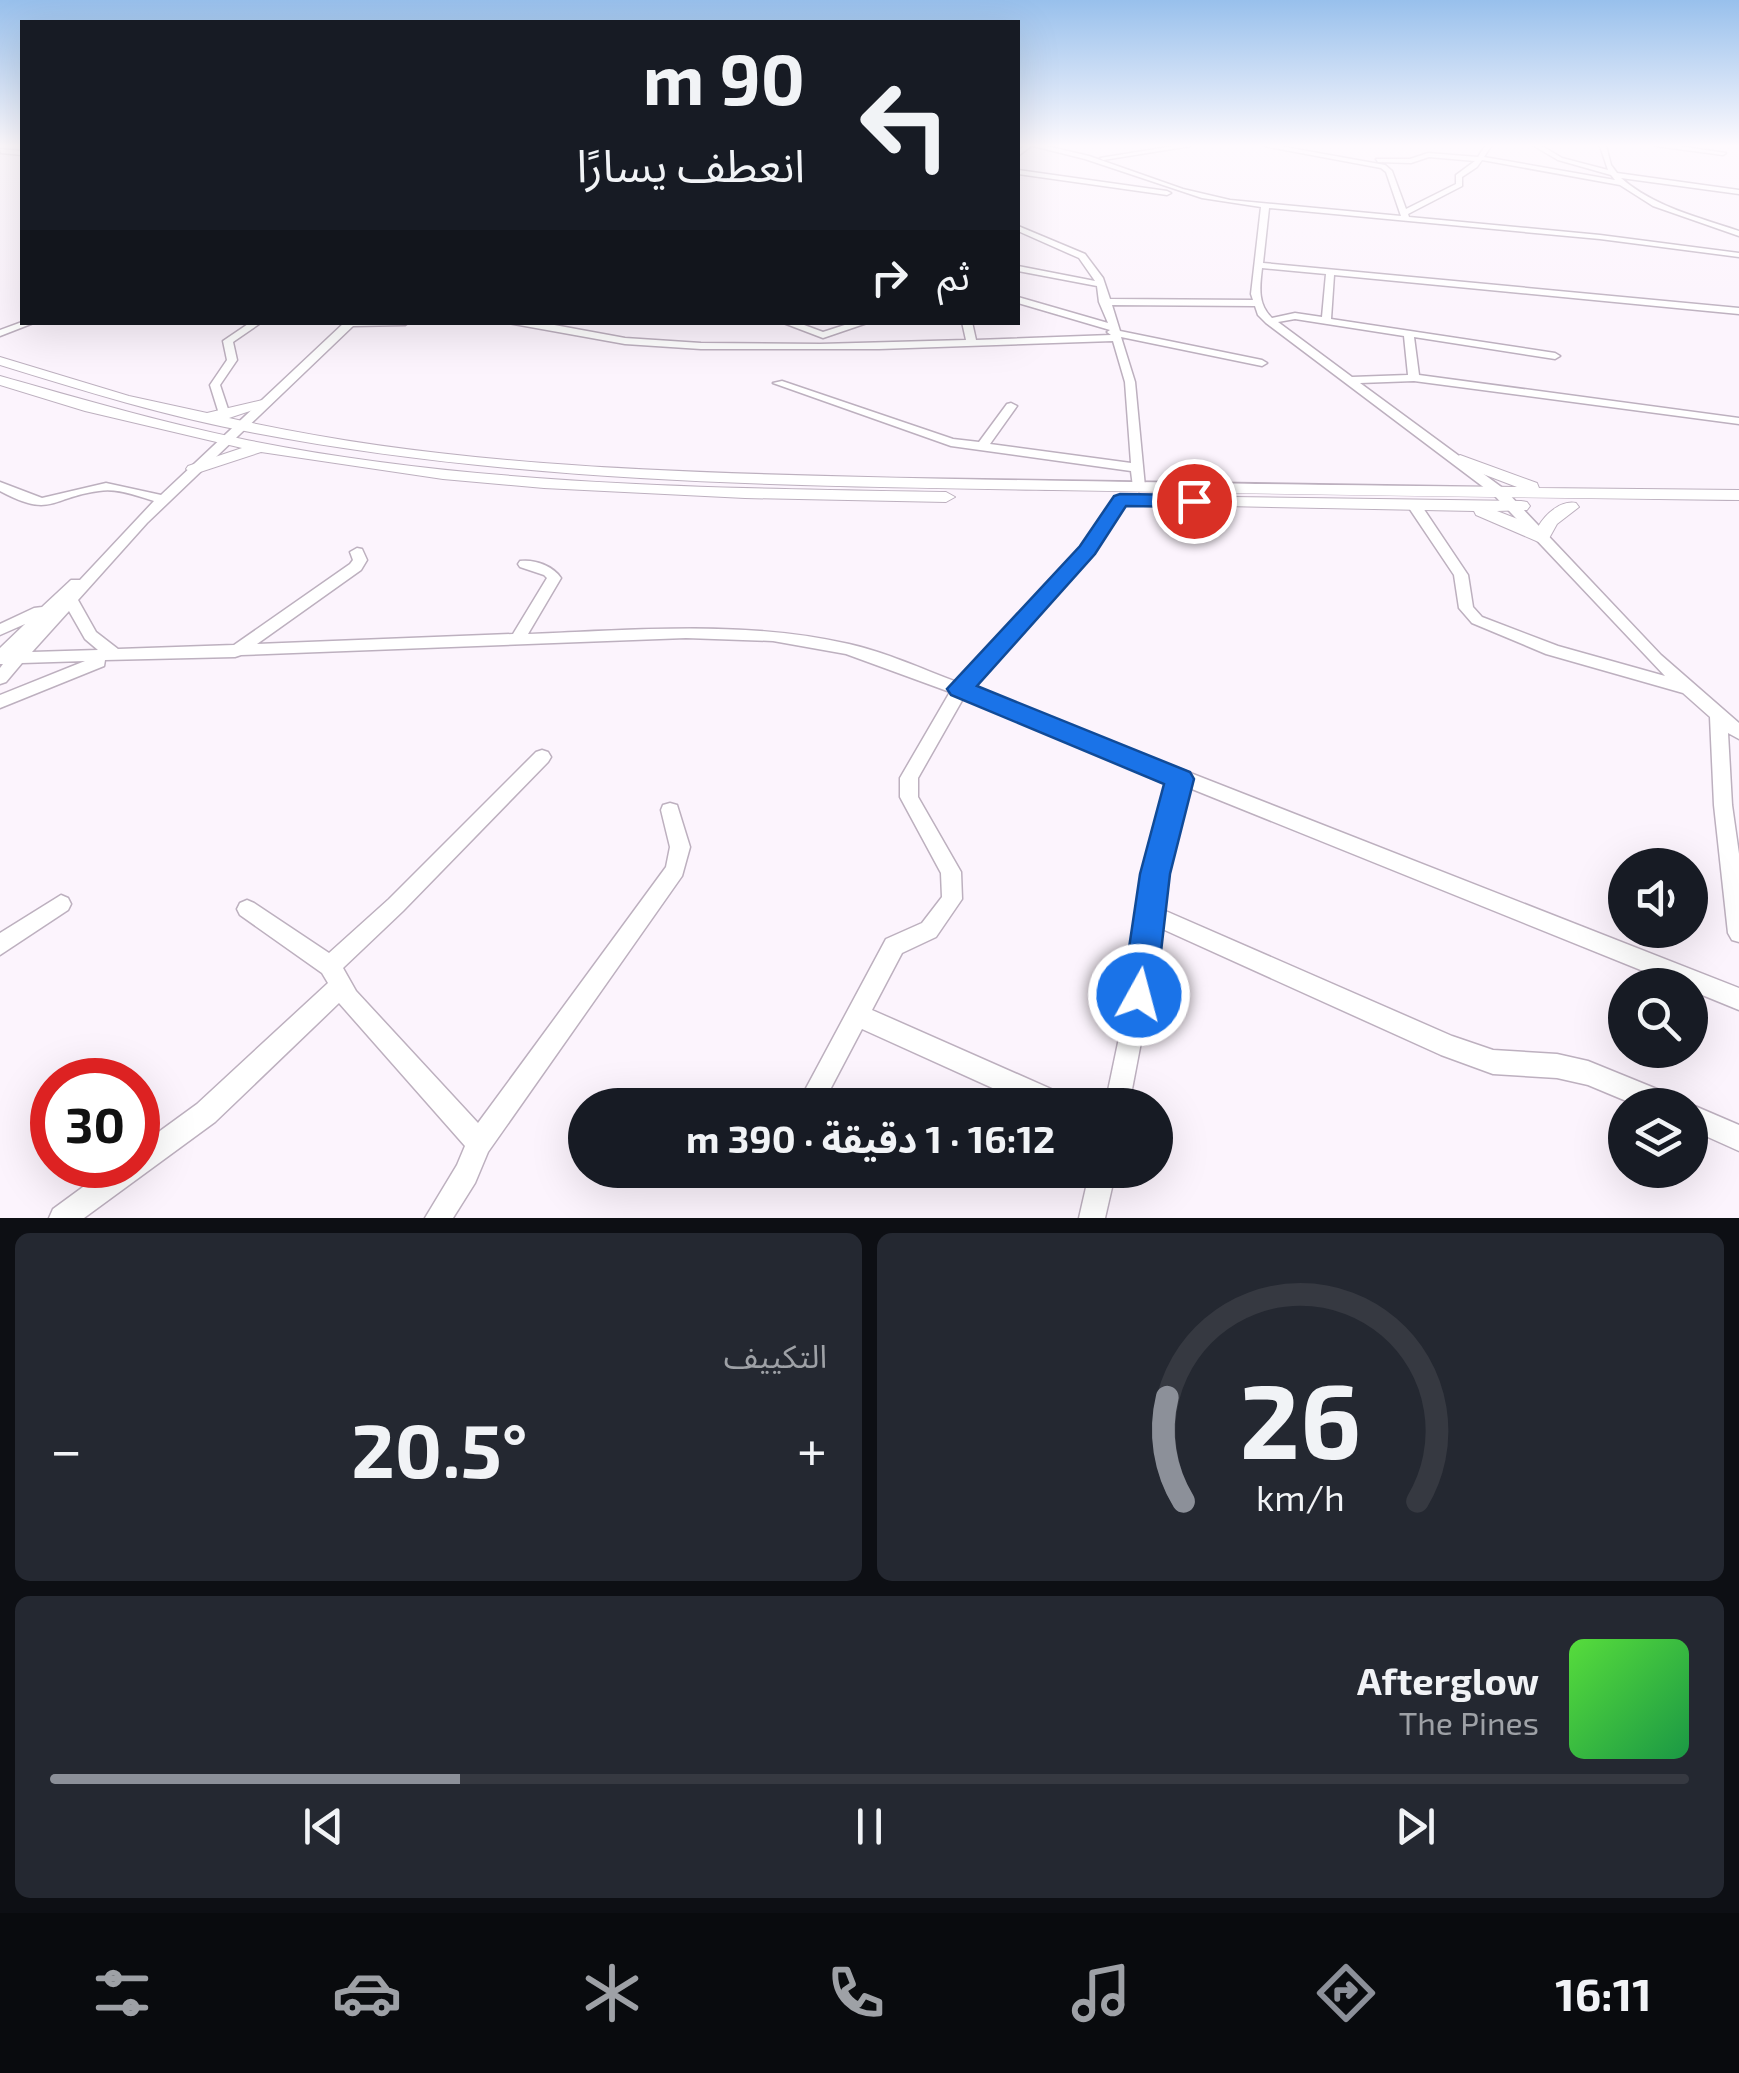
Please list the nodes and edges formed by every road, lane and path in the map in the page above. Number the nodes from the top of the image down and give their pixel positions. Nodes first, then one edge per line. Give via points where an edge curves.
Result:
1 (1241, 203) edge
2 (1400, 203) edge
3 (1428, 203) edge
4 (1656, 203) edge
5 (1265, 206) junction
6 (1405, 216) junction
7 (1020, 229) edge
8 (1739, 234) edge
9 (1739, 255) edge
10 (1258, 265) junction
11 (1020, 268) edge
12 (1330, 272) junction
13 (1100, 284) junction
14 (1020, 301) edge
15 (1104, 302) junction
16 (1258, 306) junction
17 (1739, 311) edge
18 (1295, 316) junction
19 (1326, 320) junction
20 (1269, 321) junction
21 (24, 325) edge
22 (253, 325) edge
23 (347, 325) edge
24 (548, 325) edge
25 (794, 325) edge
26 (856, 325) edge
27 (967, 325) edge
28 (1113, 332) junction
29 (1408, 332) junction
30 (0, 334) edge
31 (972, 344) junction
32 (1555, 356) dead end
33 (0, 360) edge
34 (1262, 362) dead end
35 (1414, 378) junction
36 (0, 380) edge
37 (1348, 380) junction
38 (778, 383) dead end
39 (266, 401) junction
40 (1012, 406) dead end
41 (224, 416) junction
42 (198, 418) junction
43 (1739, 421) edge
44 (239, 427) junction
45 (225, 440) junction
46 (981, 448) junction
47 (273, 449) junction
48 (1463, 463) junction
49 (1136, 468) junction
50 (194, 470) junction
51 (0, 486) edge
52 (1139, 487) junction
53 (1440, 490) junction
54 (1499, 492) junction
55 (1552, 493) junction
56 (1739, 496) edge
57 (163, 500) junction
58 (1120, 500) junction
59 (1414, 505) junction
60 (1466, 506) junction
61 (1512, 506) junction
62 (1570, 507) junction
63 (1739, 509) edge
64 (1539, 536) junction
65 (356, 552) dead end
66 (524, 564) dead end
67 (63, 602) junction
68 (0, 630) edge
69 (517, 640) junction
70 (236, 652) junction
71 (116, 656) junction
72 (6, 658) edge
73 (0, 678) edge
74 (1686, 688) junction
75 (960, 689) junction
76 (0, 702) edge
77 (1718, 715) junction
78 (1739, 733) edge
79 (542, 757) dead end
80 (1180, 779) junction
81 (670, 810) dead end
82 (61, 904) dead end
83 (248, 909) dead end
84 (1148, 913) junction
85 (1739, 933) edge
86 (0, 945) edge
87 (336, 976) junction
88 (1739, 999) edge
89 (859, 1016) junction
90 (819, 1088) edge
91 (1020, 1088) edge
92 (1120, 1088) edge
93 (1624, 1088) edge
94 (1708, 1124) edge
95 (1739, 1138) edge
96 (478, 1143) junction
97 (1099, 1188) edge
98 (62, 1218) edge
99 (438, 1218) edge
100 (1092, 1218) edge

1 - 5 street
2 - 6 street
3 - 6 street
4 - 8 street
5 - 6 street
5 - 10 street
6 - 9 street
7 - 13 street via 1082,256
10 - 12 street
10 - 16 street
11 - 13 street
12 - 17 street
12 - 19 street
13 - 15 street
14 - 28 street
15 - 16 street
15 - 28 street
16 - 18 street
16 - 20 street
18 - 19 street
18 - 20 street
19 - 29 street
20 - 37 street
21 - 30 street
22 - 41 street via 228,341 232,360 215,386
23 - 39 street
24 - 31 street via 643,343
25 - 26 street via 822,335
27 - 31 street
28 - 31 street
28 - 34 street
28 - 49 street via 1130,382
29 - 32 street
29 - 35 street
33 - 42 main road
35 - 37 street
35 - 43 street
36 - 45 main road
37 - 48 street
38 - 46 street
39 - 41 main road
39 - 44 street
40 - 46 street
41 - 42 main road
42 - 44 main road
44 - 45 street
44 - 52 main road via 526,464 778,480
45 - 47 main road
45 - 50 street
46 - 49 street
47 - 50 main road via 227,456
47 - 58 main road via 604,488
48 - 53 main road via 1458,480
48 - 54 street
48 - 55 main road
49 - 52 street
50 - 57 street
51 - 57 street via 35,504 104,487
52 - 53 main road
53 - 54 main road
54 - 55 main road
54 - 61 street
55 - 56 main road
57 - 67 street
58 - 59 main road
58 - 75 street via 1088,550
59 - 60 main road
59 - 74 street via 1461,574 1466,608 1477,620 1552,650
60 - 61 main road
60 - 64 main road
61 - 62 main road
61 - 64 street
62 - 63 main road
62 - 64 main road
64 - 74 street
65 - 70 street via 356,567
66 - 69 street via 554,578
67 - 68 street
67 - 71 street
67 - 72 street
69 - 70 street
69 - 75 street via 772,636 849,649
70 - 71 street
71 - 72 street
71 - 76 street
72 - 73 street
74 - 77 street
75 - 80 street
75 - 89 street via 908,787 952,872 952,900 929,930 894,946
77 - 78 street
77 - 85 street
79 - 87 street
80 - 84 street
80 - 88 street
81 - 96 street via 680,847 675,870
82 - 86 street
83 - 87 street
84 - 92 street
84 - 93 street via 1448,1047 1493,1062 1588,1073
87 - 96 street via 377,1032
87 - 98 street via 206,1113
89 - 90 street
89 - 91 street
94 - 95 street
96 - 99 street
97 - 100 street

